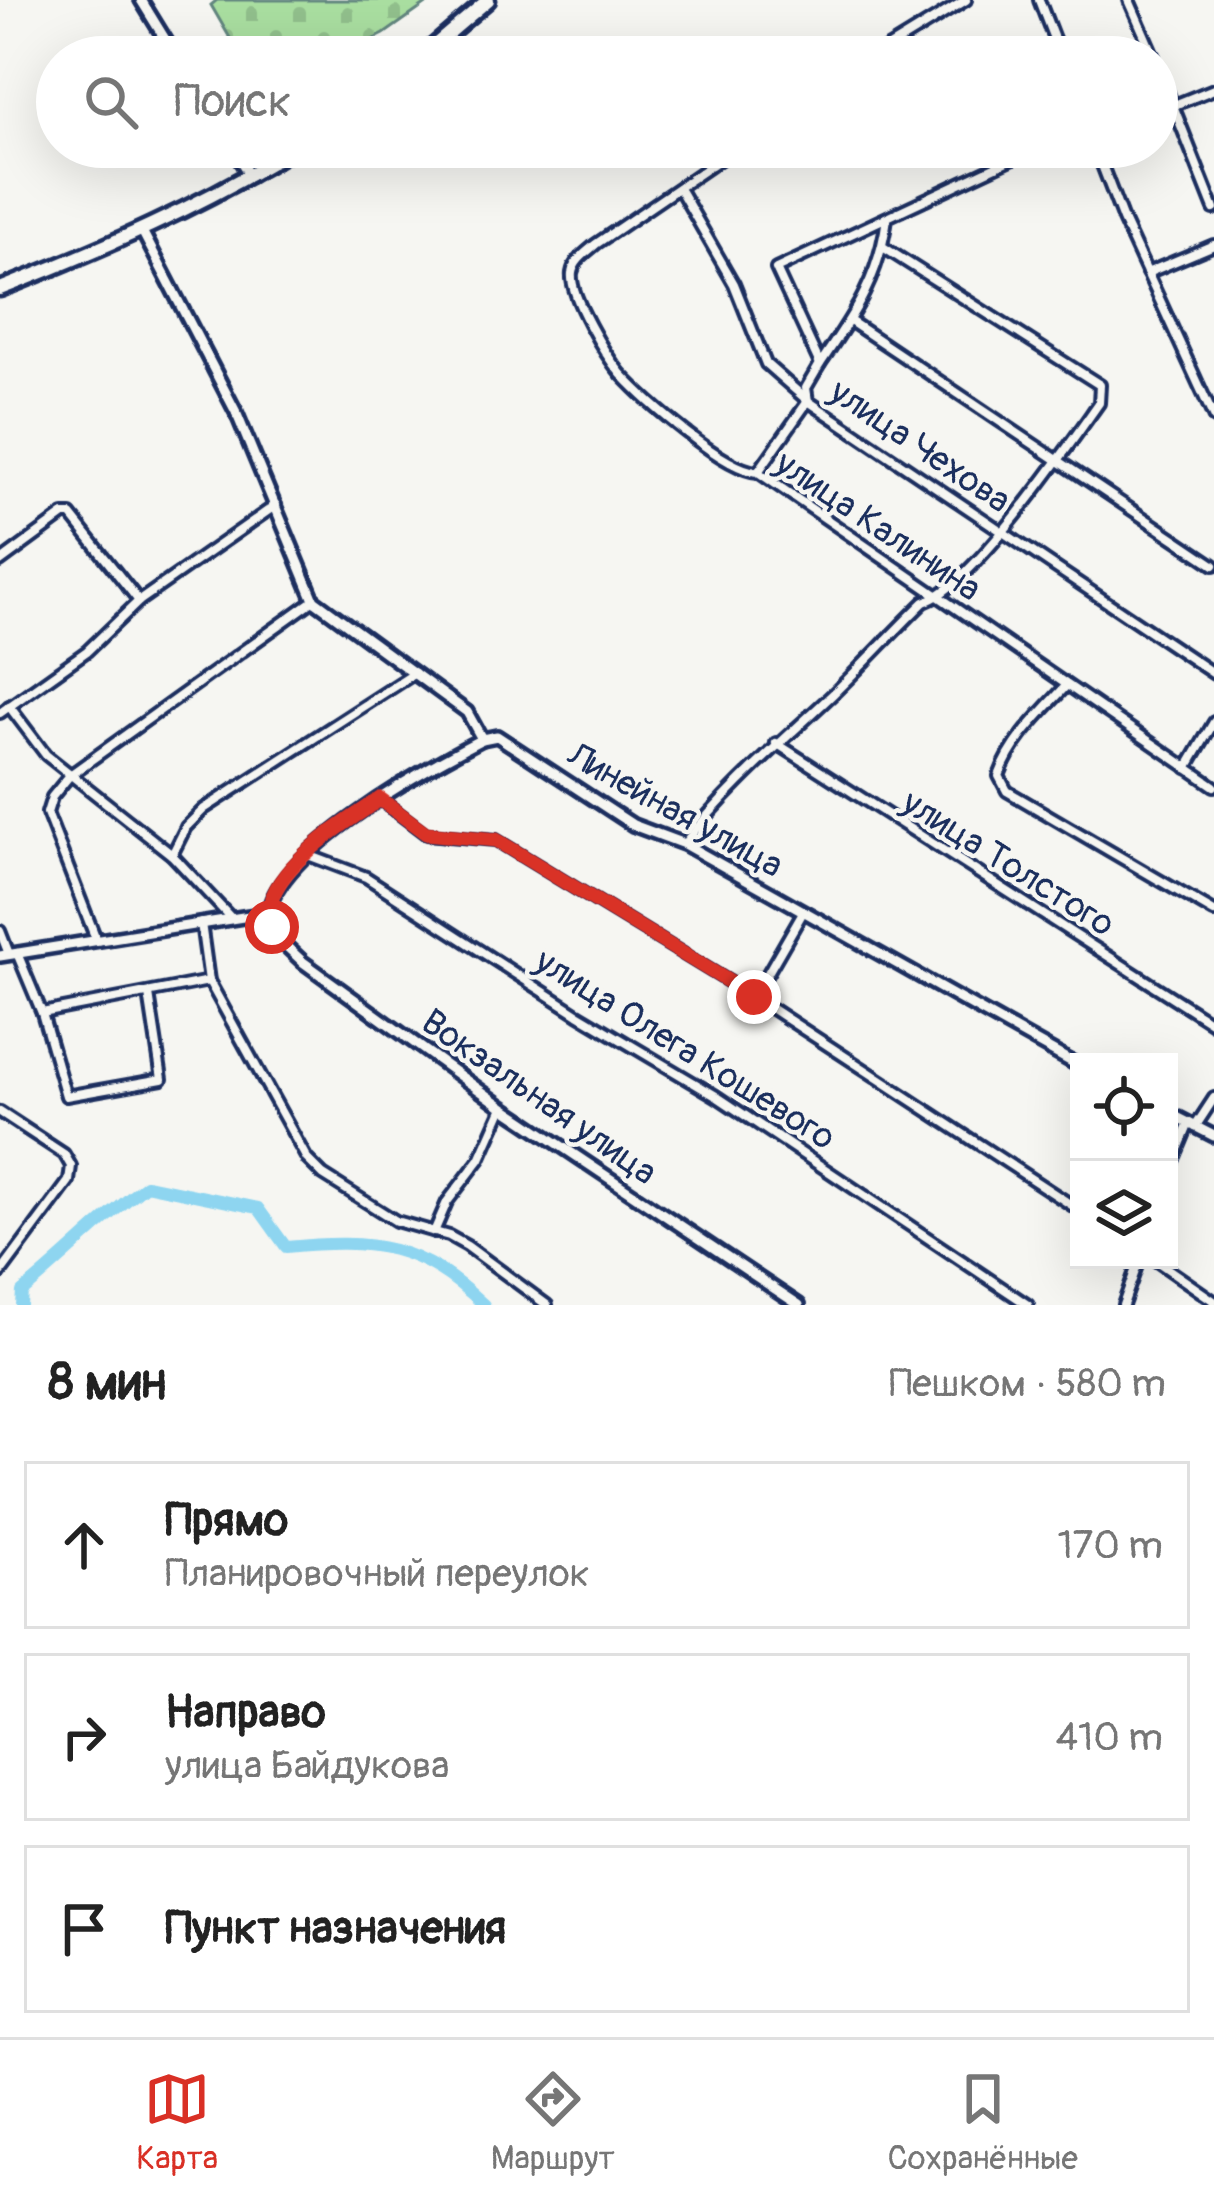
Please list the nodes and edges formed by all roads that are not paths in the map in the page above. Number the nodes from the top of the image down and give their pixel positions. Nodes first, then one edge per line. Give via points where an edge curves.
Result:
1 (141, 0) edge
2 (488, 0) edge
3 (966, 0) edge
4 (1039, 0) edge
5 (1129, 0) edge
6 (163, 36) edge
7 (446, 36) edge
8 (907, 36) edge
9 (1052, 36) edge
10 (1144, 36) edge
11 (1214, 89) edge
12 (1178, 103) edge
13 (1178, 115) edge
14 (245, 168) edge
15 (263, 168) edge
16 (708, 168) edge
17 (993, 168) edge
18 (1104, 168) edge
19 (250, 176) junction
20 (679, 188) junction
21 (1214, 208) edge
22 (887, 218) junction
23 (141, 229) junction
24 (1214, 245) edge
25 (883, 247) junction
26 (1147, 272) junction
27 (0, 289) edge
28 (850, 321) junction
29 (820, 364) junction
30 (808, 401) junction
31 (1214, 418) edge
32 (1058, 460) junction
33 (758, 472) junction
34 (276, 506) junction
35 (1002, 532) junction
36 (0, 562) edge
37 (1214, 566) edge
38 (940, 597) junction
39 (314, 600) junction
40 (140, 601) junction
41 (415, 674) junction
42 (1214, 674) edge
43 (1066, 686) junction
44 (4, 710) edge
45 (1214, 722) edge
46 (482, 740) junction
47 (776, 743) junction
48 (1186, 768) junction
49 (70, 775) junction
50 (1214, 786) edge
51 (380, 799) junction
52 (684, 844) junction
53 (172, 855) junction
54 (306, 855) junction
55 (803, 912) junction
56 (1214, 912) edge
57 (268, 914) junction
58 (230, 916) junction
59 (201, 922) junction
60 (0, 931) edge
61 (96, 939) junction
62 (8, 955) edge
63 (209, 981) junction
64 (149, 994) junction
65 (754, 997) junction
66 (42, 1012) junction
67 (1214, 1024) edge
68 (1070, 1061) edge
69 (1214, 1098) edge
70 (503, 1107) junction
71 (0, 1112) edge
72 (1178, 1118) edge
73 (1192, 1125) junction
74 (1214, 1136) edge
75 (1174, 1161) edge
76 (1070, 1204) edge
77 (434, 1232) junction
78 (1136, 1269) edge
79 (1168, 1269) edge
80 (0, 1274) edge
81 (1214, 1301) edge
82 (547, 1305) edge
83 (799, 1305) edge
84 (1028, 1305) edge
85 (1123, 1305) edge

1 - 6 street
2 - 7 highway
3 - 8 street
4 - 9 street
5 - 10 street
11 - 12 street
13 - 21 street
14 - 19 street
15 - 19 highway
16 - 20 street
17 - 22 street
18 - 26 street
19 - 23 highway
20 - 30 street, улица Чехова via 734,284 766,364
20 - 33 street, улица Калинина via 596,244 571,277 621,373 676,423 744,471
22 - 25 street
22 - 29 street via 776,269
23 - 27 highway
23 - 34 street, Линейная улица
24 - 26 street
25 - 28 street
25 - 32 street via 1100,385 1099,403
26 - 31 street
28 - 29 street
28 - 32 street
29 - 30 street
30 - 33 street
30 - 35 street, улица Чехова
32 - 35 street
32 - 37 street
33 - 38 street, улица Калинина
34 - 39 street, Линейная улица
34 - 40 street
35 - 38 street
35 - 42 street, улица Чехова
36 - 40 street via 71,515
38 - 43 street, улица Калинина
38 - 47 street via 924,602
39 - 41 street, Линейная улица
39 - 49 street
40 - 44 street
41 - 46 street, Линейная улица via 467,712
41 - 53 street via 204,808
43 - 48 street, улица Калинина
43 - 56 street via 1004,763 999,776 1007,791
44 - 49 street
45 - 48 street
46 - 51 street
46 - 52 street, Линейная улица via 497,736 633,825
47 - 52 street
47 - 67 street, улица Толстого
48 - 50 street, улица Калинина
49 - 53 street
49 - 61 street via 47,813
51 - 54 street
51 - 65 street via 426,833 496,840
52 - 55 street, Линейная улица
53 - 58 street
54 - 57 street via 284,877
54 - 84 street, улица Олега Кошевого via 366,877 716,1096
55 - 65 street
55 - 68 street, Линейная улица
57 - 58 street
57 - 70 street, Вокзальная улица via 303,962
58 - 59 street
59 - 61 street
59 - 63 street
60 - 62 street
61 - 62 street
62 - 66 street
63 - 64 street
63 - 77 street via 307,1160 397,1221
64 - 66 street
64 - 66 street via 162,1079 65,1096
65 - 76 street
69 - 73 street
70 - 77 street
70 - 83 street, Вокзальная улица
71 - 80 street via 71,1166 69,1181
72 - 73 street
73 - 74 street
73 - 75 street
77 - 82 street via 467,1246
78 - 85 street
79 - 81 street

